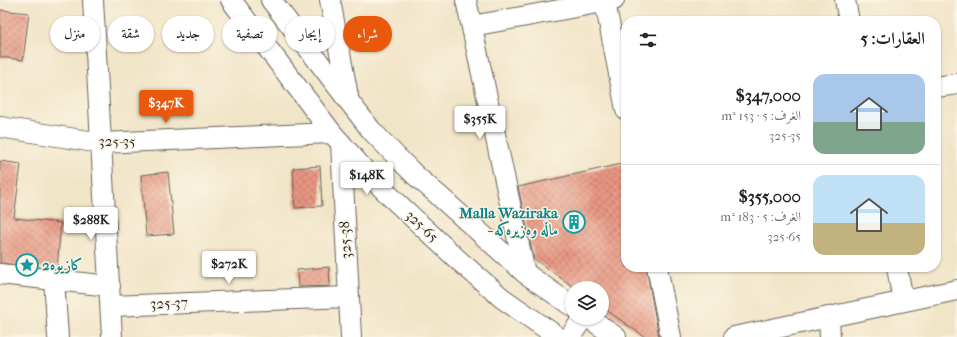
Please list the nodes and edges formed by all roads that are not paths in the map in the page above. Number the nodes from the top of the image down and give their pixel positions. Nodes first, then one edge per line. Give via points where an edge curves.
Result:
1 (231, 0) edge
2 (271, 0) edge
3 (330, 0) edge
4 (466, 0) edge
5 (846, 0) edge
6 (91, 1) edge
7 (609, 1) edge
8 (849, 16) edge
9 (472, 26) junction
10 (621, 78) edge
11 (957, 84) edge
12 (941, 86) edge
13 (348, 101) junction
14 (0, 127) edge
15 (336, 138) junction
16 (101, 143) junction
17 (658, 272) edge
18 (898, 272) edge
19 (525, 273) junction
20 (0, 274) edge
21 (54, 280) junction
22 (110, 286) junction
23 (957, 290) edge
24 (348, 297) junction
25 (565, 301) edge
26 (903, 301) junction
27 (111, 306) junction
28 (829, 317) junction
29 (578, 325) edge
30 (599, 325) edge
31 (58, 337) edge
32 (112, 337) edge
33 (351, 337) edge
34 (558, 337) edge
35 (570, 337) edge
36 (616, 337) edge
37 (671, 337) edge
38 (734, 337) edge
39 (830, 337) edge

1 - 15 street, 325-65
2 - 13 street
3 - 13 street
4 - 9 street
5 - 8 street
6 - 16 street
7 - 9 street
7 - 10 street
9 - 19 street
11 - 12 street
13 - 19 street via 395,156
14 - 16 street, 325-35
15 - 16 street, 325-35
15 - 24 street, 325-38
15 - 34 street, 325-65 via 390,197 456,258 502,298
16 - 22 street
17 - 37 street
18 - 26 street
19 - 25 street
20 - 21 street
21 - 22 street
21 - 31 street
22 - 27 street
23 - 26 street
24 - 27 street, 325-37
24 - 33 street, 325-38
26 - 28 street
27 - 32 street
28 - 38 street
28 - 39 street
29 - 35 street
30 - 36 street

